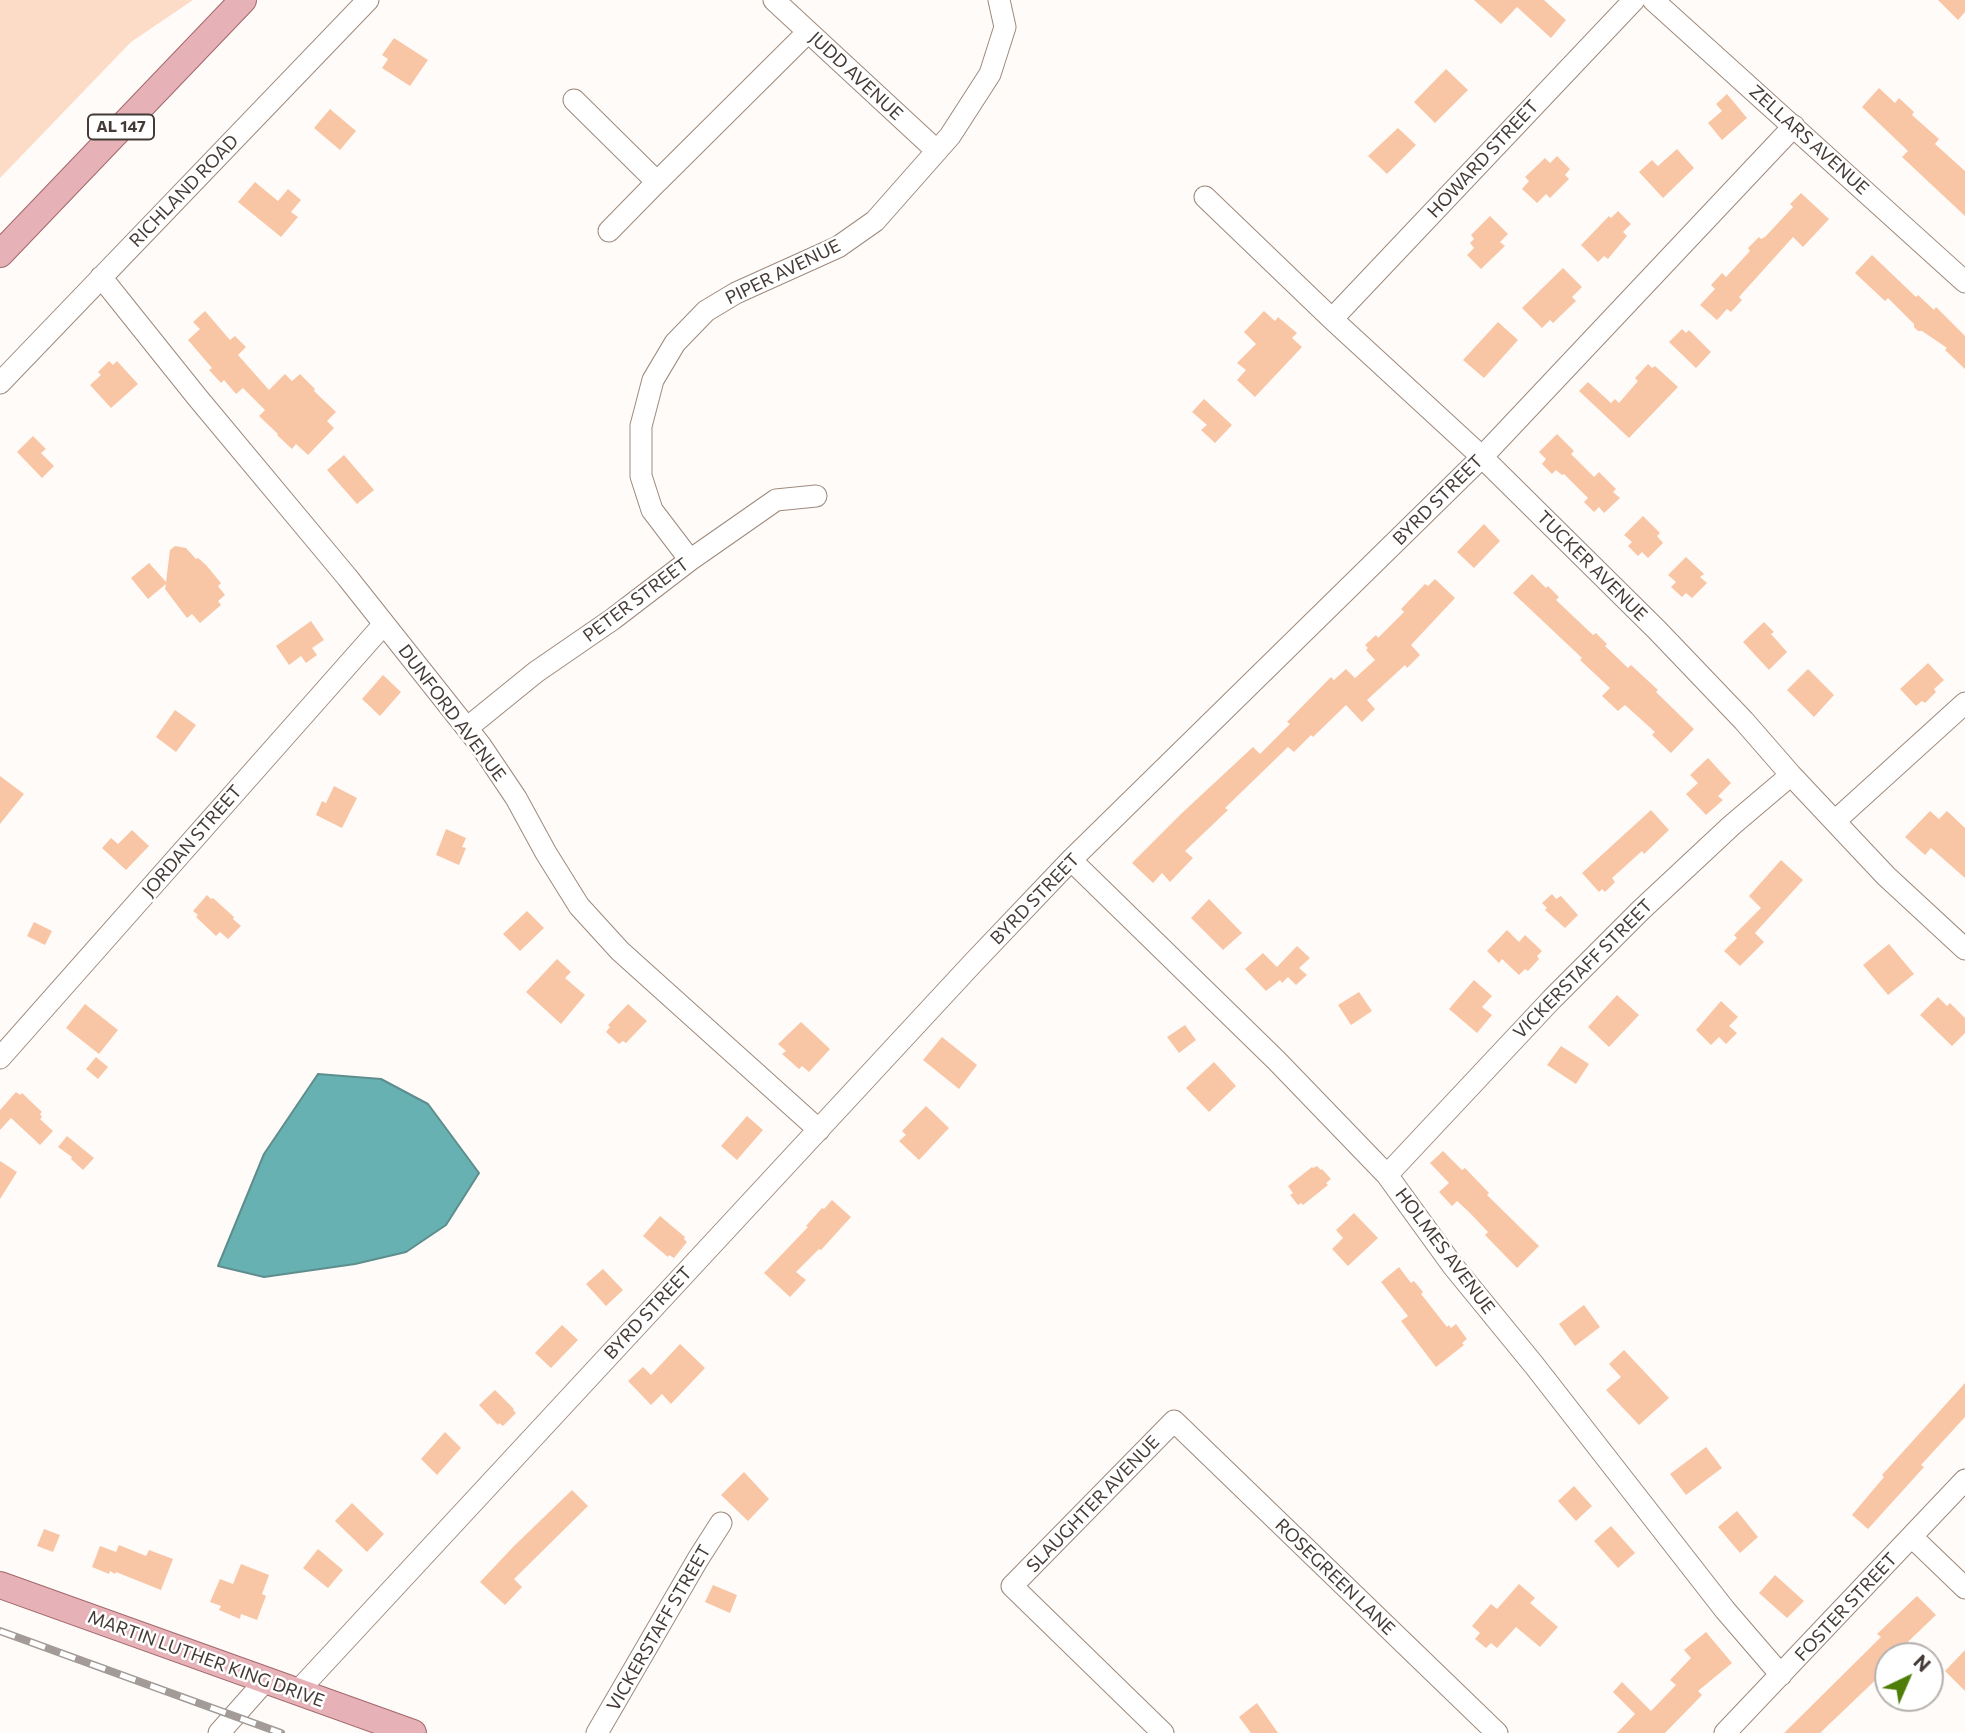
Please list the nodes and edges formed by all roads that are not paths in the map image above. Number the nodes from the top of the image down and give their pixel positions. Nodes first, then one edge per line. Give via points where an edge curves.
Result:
1 (243, 0) edge
2 (368, 0) edge
3 (774, 0) edge
4 (999, 0) edge
5 (1634, 0) edge
6 (1653, 0) edge
7 (808, 32) junction
8 (575, 100) dead end
9 (1794, 126) junction
10 (937, 151) junction
11 (657, 182) junction
12 (1205, 197) dead end
13 (610, 231) dead end
14 (0, 254) edge
15 (101, 277) junction
16 (1965, 282) edge
17 (1332, 319) junction
18 (0, 383) edge
19 (1482, 457) junction
20 (816, 496) dead end
21 (690, 560) junction
22 (384, 624) junction
23 (1965, 703) edge
24 (467, 728) junction
25 (1791, 775) junction
26 (1835, 821) junction
27 (1071, 860) junction
28 (1965, 949) edge
29 (0, 1058) edge
30 (819, 1130) junction
31 (1387, 1175) junction
32 (1174, 1421) joint
33 (1965, 1480) edge
34 (721, 1523) dead end
35 (1912, 1537) junction
36 (0, 1585) edge
37 (1965, 1588) edge
38 (1781, 1675) junction
39 (266, 1680) junction
40 (297, 1692) junction
41 (219, 1733) edge
42 (413, 1733) edge
43 (597, 1733) edge
44 (1163, 1733) edge
45 (1497, 1733) edge
46 (1725, 1733) edge

1 - 14 main road, AL 147
2 - 15 street, RICHLAND ROAD
3 - 7 street, JUDD AVENUE
4 - 10 street, PIPER AVENUE via 1005,27 990,74
5 - 17 street, HOWARD STREET
6 - 9 street, ZELLARS AVENUE
7 - 10 street, JUDD AVENUE
7 - 11 street
8 - 11 street
9 - 16 street, ZELLARS AVENUE
9 - 19 street, BYRD STREET
10 - 21 street, PIPER AVENUE via 866,227 838,247 706,311 675,343 653,380 641,426 641,476 652,510
11 - 13 street
12 - 17 street, TUCKER AVENUE
15 - 18 street, RICHLAND ROAD
15 - 22 street, DUNFORD AVENUE
17 - 19 street, TUCKER AVENUE
19 - 25 street, TUCKER AVENUE via 1657,630
19 - 27 street, BYRD STREET
20 - 21 street, PETER STREET via 776,500
21 - 24 street, PETER STREET
22 - 24 street, DUNFORD AVENUE
22 - 29 street, JORDAN STREET
23 - 26 street
24 - 30 street, DUNFORD AVENUE via 516,798 579,906 620,951
25 - 26 street, TUCKER AVENUE
25 - 31 street, VICKERSTAFF STREET via 1641,910
26 - 28 street, TUCKER AVENUE
27 - 30 street, BYRD STREET
27 - 31 street, HOLMES AVENUE
30 - 40 street, BYRD STREET
31 - 38 street, HOLMES AVENUE via 1453,1266
32 - 44 street, SLAUGHTER AVENUE via 1012,1586
32 - 45 street, ROSEGREEN LANE
33 - 35 street, FOSTER STREET
34 - 43 street, VICKERSTAFF STREET
35 - 37 street
35 - 38 street, FOSTER STREET
36 - 39 main road, MARTIN LUTHER KING DRIVE
38 - 46 street, FOSTER STREET
39 - 40 main road, MARTIN LUTHER KING DRIVE
39 - 41 street
40 - 42 main road, MARTIN LUTHER KING DRIVE

